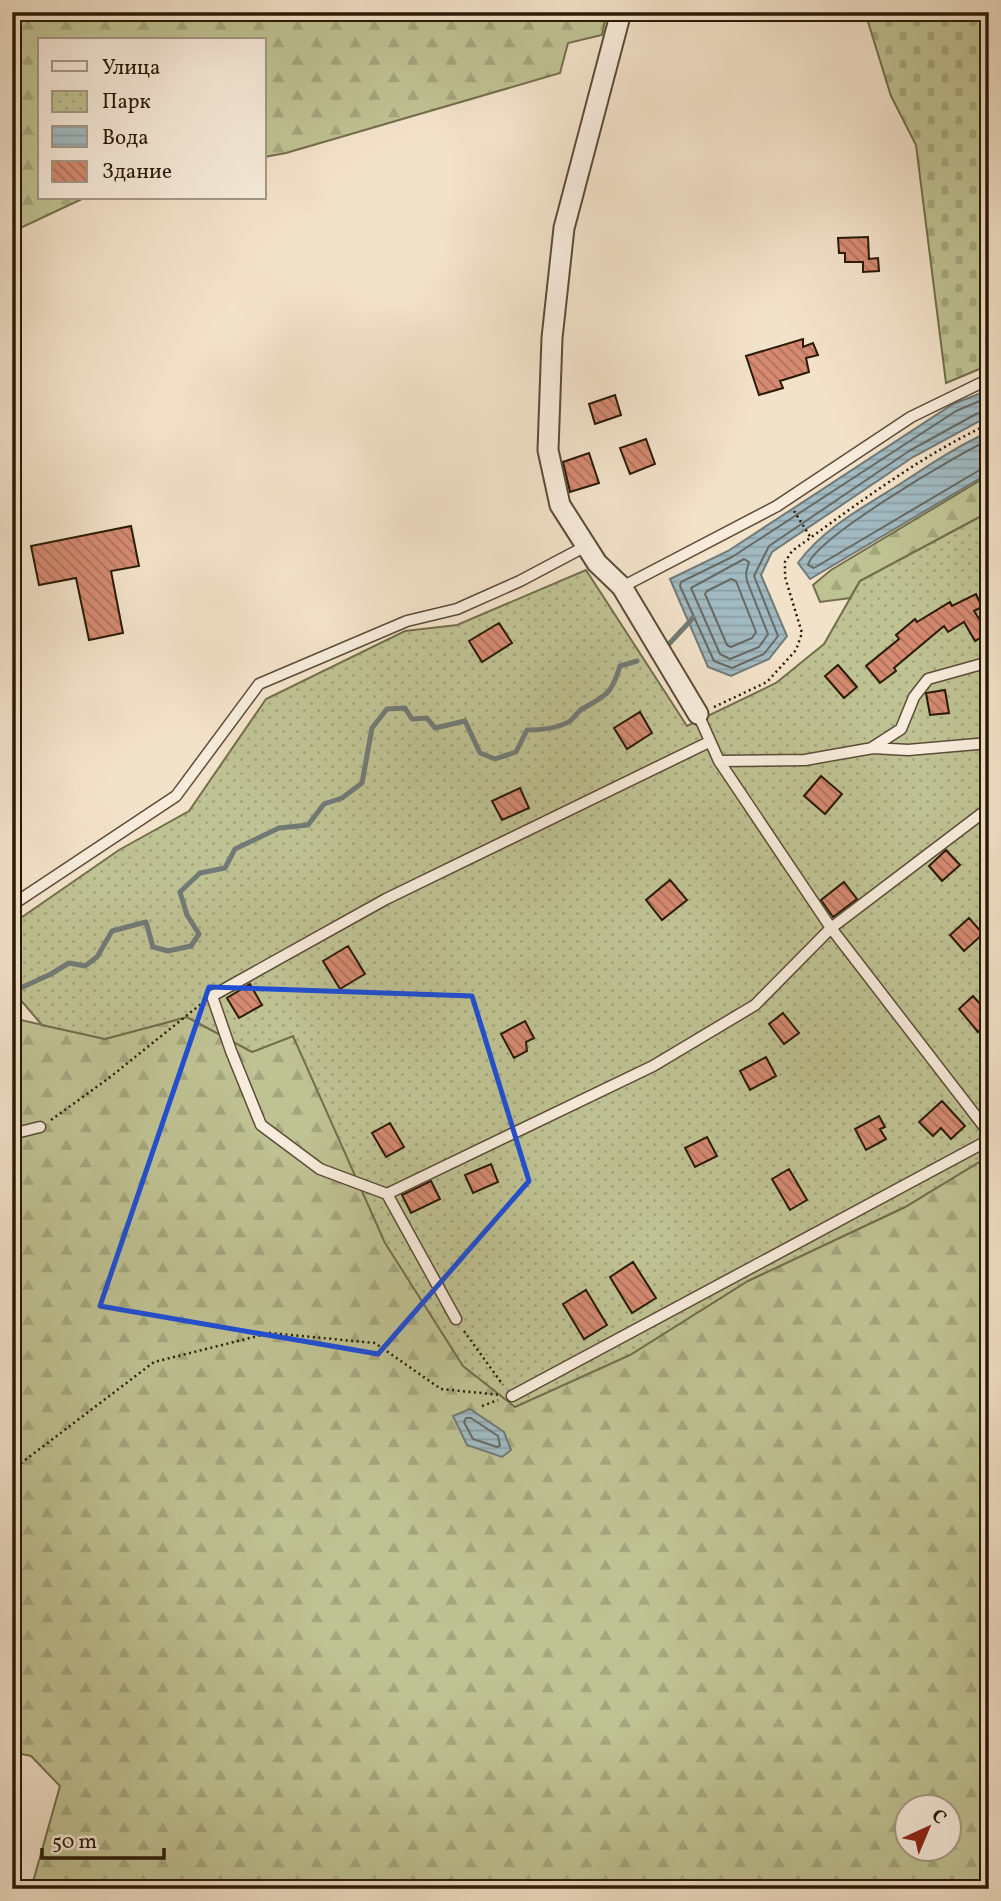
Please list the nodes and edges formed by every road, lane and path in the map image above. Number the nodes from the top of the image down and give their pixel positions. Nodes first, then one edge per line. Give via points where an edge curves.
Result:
1 (621, 12) edge
2 (989, 380) edge
3 (989, 424) edge
4 (794, 512) dead end
5 (811, 538) junction
6 (586, 546) junction
7 (622, 587) junction
8 (989, 662) edge
9 (698, 715) junction
10 (709, 742) junction
11 (989, 743) edge
12 (873, 748) junction
13 (719, 761) junction
14 (989, 808) edge
15 (12, 905) edge
16 (831, 928) junction
17 (212, 996) junction
18 (40, 1128) joint
19 (989, 1133) edge
20 (12, 1134) edge
21 (989, 1140) edge
22 (387, 1194) junction
23 (456, 1319) joint
24 (512, 1396) junction
25 (482, 1406) dead end
26 (12, 1470) edge

1 - 6 street via 564,228 552,338 548,450 560,505
2 - 7 lane via 911,416 777,506
3 - 5 path via 903,473
4 - 5 path
5 - 9 path via 785,562 802,633 796,650 767,682
6 - 7 street
6 - 15 lane via 457,609 407,621 259,684 176,796
7 - 9 street
8 - 12 lane via 928,679 901,729
9 - 10 lane
10 - 13 lane
10 - 17 lane via 386,899
11 - 12 lane via 908,750
12 - 13 lane via 805,760
13 - 16 lane
14 - 16 lane
16 - 19 lane
16 - 22 lane via 744,1012 653,1066
17 - 18 path
17 - 22 lane via 261,1125 320,1169
18 - 20 lane
21 - 24 lane
22 - 23 lane
23 - 24 path
24 - 25 path
24 - 26 path via 441,1390 374,1343 270,1333 154,1362

